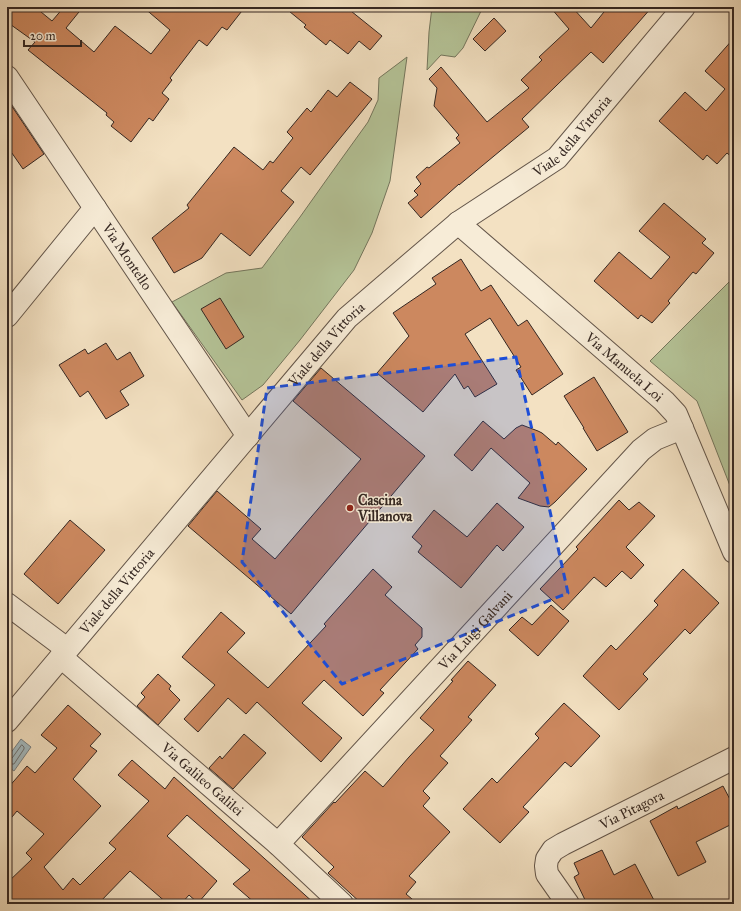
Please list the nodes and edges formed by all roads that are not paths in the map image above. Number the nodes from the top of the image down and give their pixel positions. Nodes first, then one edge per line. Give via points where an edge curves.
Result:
1 (684, 7) edge
2 (7, 77) edge
3 (95, 208) junction
4 (458, 223) junction
5 (7, 316) edge
6 (682, 428) junction
7 (248, 436) junction
8 (734, 552) edge
9 (7, 604) edge
10 (64, 653) junction
11 (7, 721) edge
12 (734, 758) edge
13 (278, 844) junction
14 (342, 904) edge
15 (568, 904) edge

1 - 4 street, Viale della Vittoria via 556,158
2 - 3 street, Via Montello
3 - 5 street
3 - 7 street, Via Montello
4 - 6 street, Via Manuela Loi via 664,401 676,414
4 - 7 street, Viale della Vittoria via 347,318
6 - 8 street, Via Manuela Loi
6 - 13 street, Via Luigi Galvani via 656,439 641,450
7 - 10 street, Viale della Vittoria
9 - 10 street, Via Galileo Galilei
10 - 11 street, Viale della Vittoria
10 - 13 street, Via Galileo Galilei
12 - 15 street, Via Pitagora via 553,850 547,858 547,874
13 - 14 street, Via Galileo Galilei

